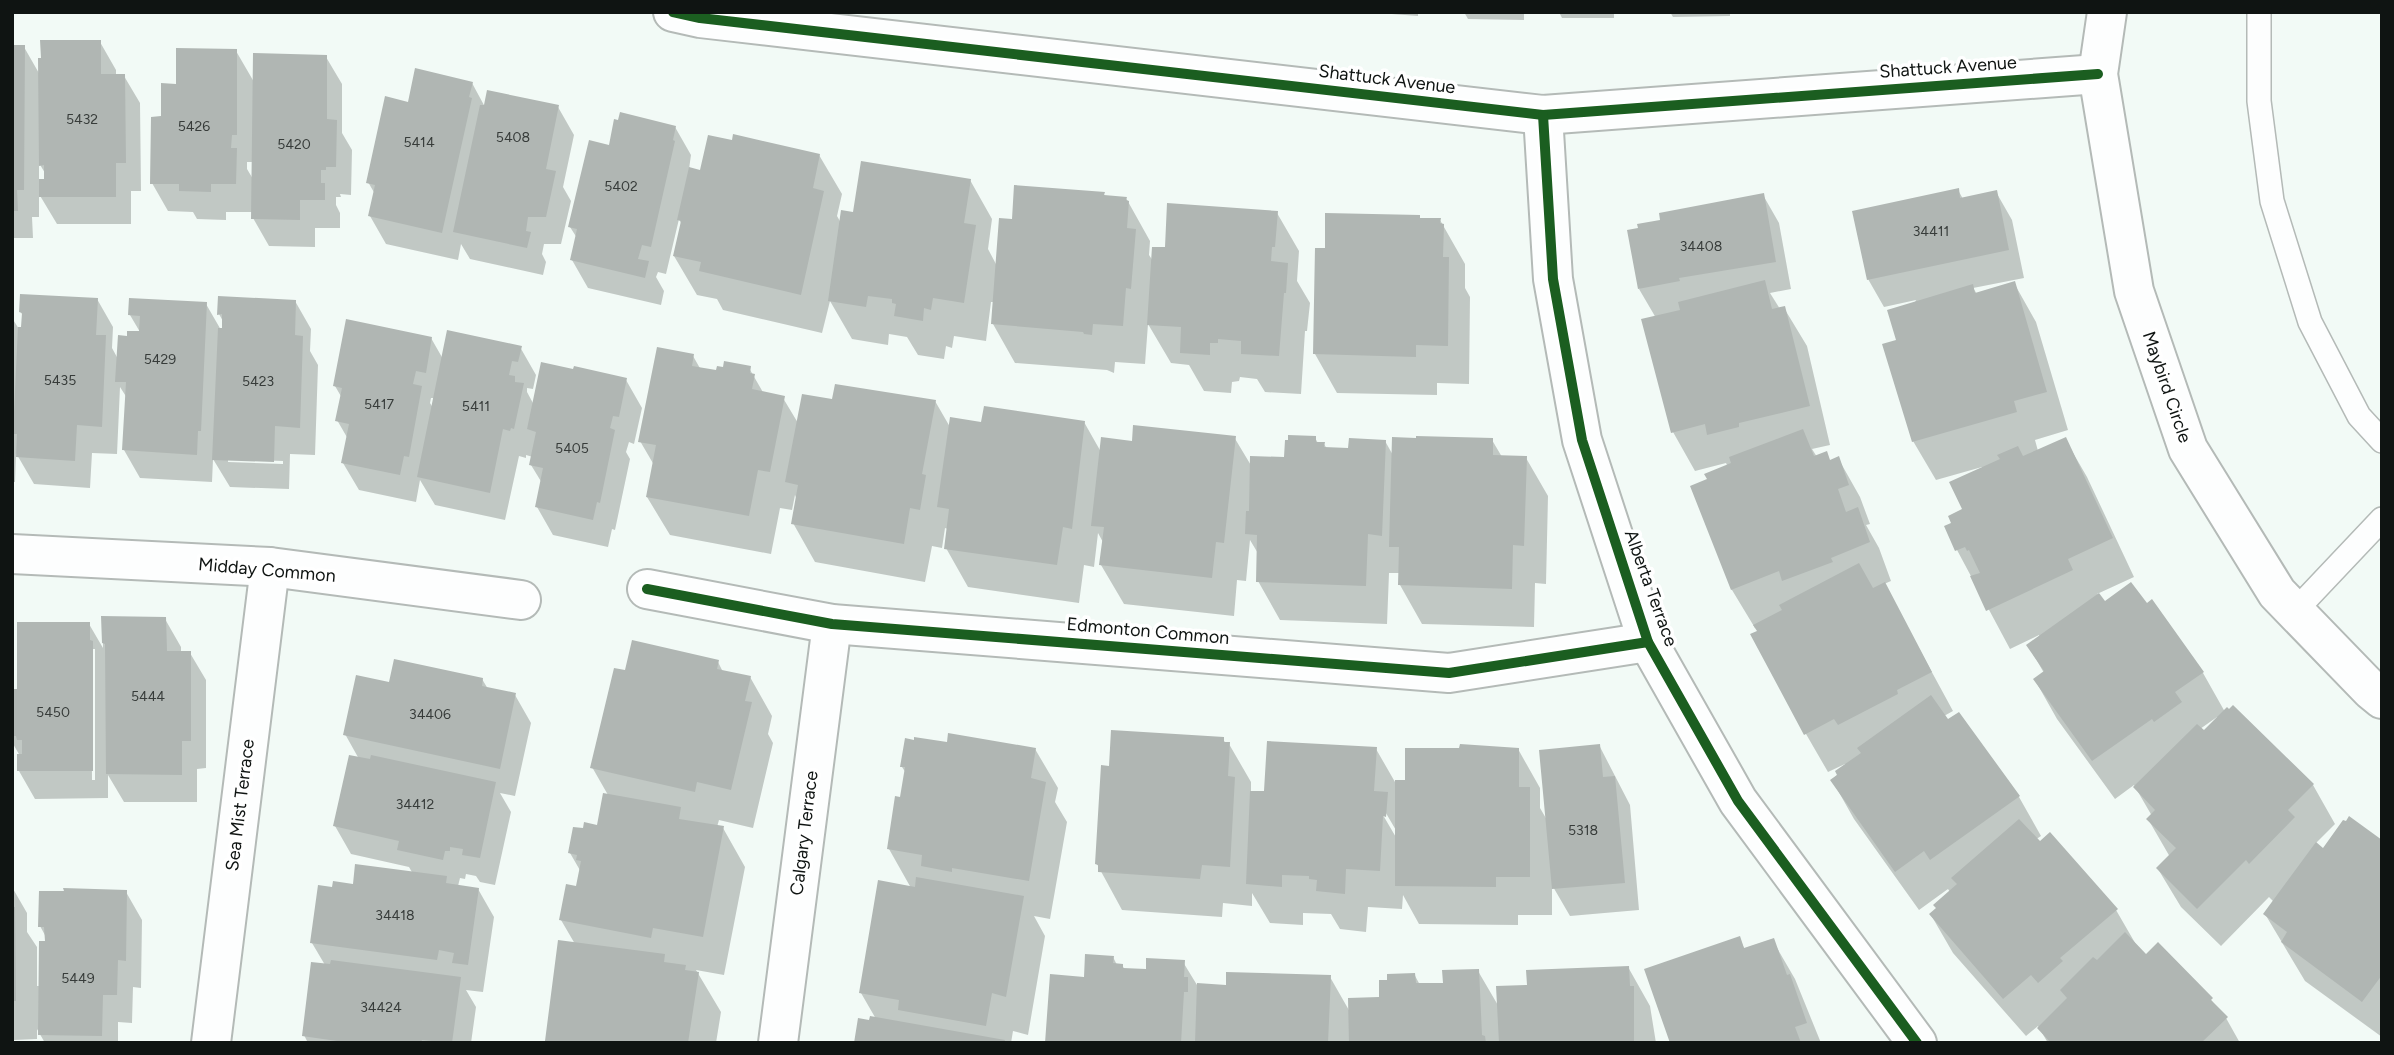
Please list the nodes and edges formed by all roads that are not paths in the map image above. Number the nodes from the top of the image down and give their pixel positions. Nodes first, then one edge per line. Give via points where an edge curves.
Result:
1 (2107, 12) edge
2 (2259, 12) edge
3 (692, 14) edge
4 (2098, 74) junction
5 (1543, 115) junction
6 (2382, 440) edge
7 (2382, 519) edge
8 (12, 554) edge
9 (270, 567) junction
10 (647, 589) dead end
11 (521, 600) dead end
12 (2295, 611) junction
13 (832, 624) junction
14 (1648, 642) junction
15 (2382, 699) edge
16 (211, 1043) edge
17 (778, 1043) edge
18 (1917, 1043) edge

1 - 4 street, Maybird Circle
2 - 6 lane via 2259,101 2272,201 2310,322 2360,416
3 - 5 street, Shattuck Avenue
4 - 5 street, Shattuck Avenue
4 - 12 street, Maybird Circle via 2134,291 2188,449 2277,593
5 - 14 street, Alberta Terrace via 1553,279 1582,440
7 - 12 lane
8 - 9 street, Midday Common
9 - 11 street, Midday Common
9 - 16 street, Sea Mist Terrace
10 - 13 street, Edmonton Common
12 - 15 street, Maybird Circle
13 - 14 street, Edmonton Common via 1448,673
13 - 17 street, Calgary Terrace
14 - 18 street, Alberta Terrace via 1738,801

